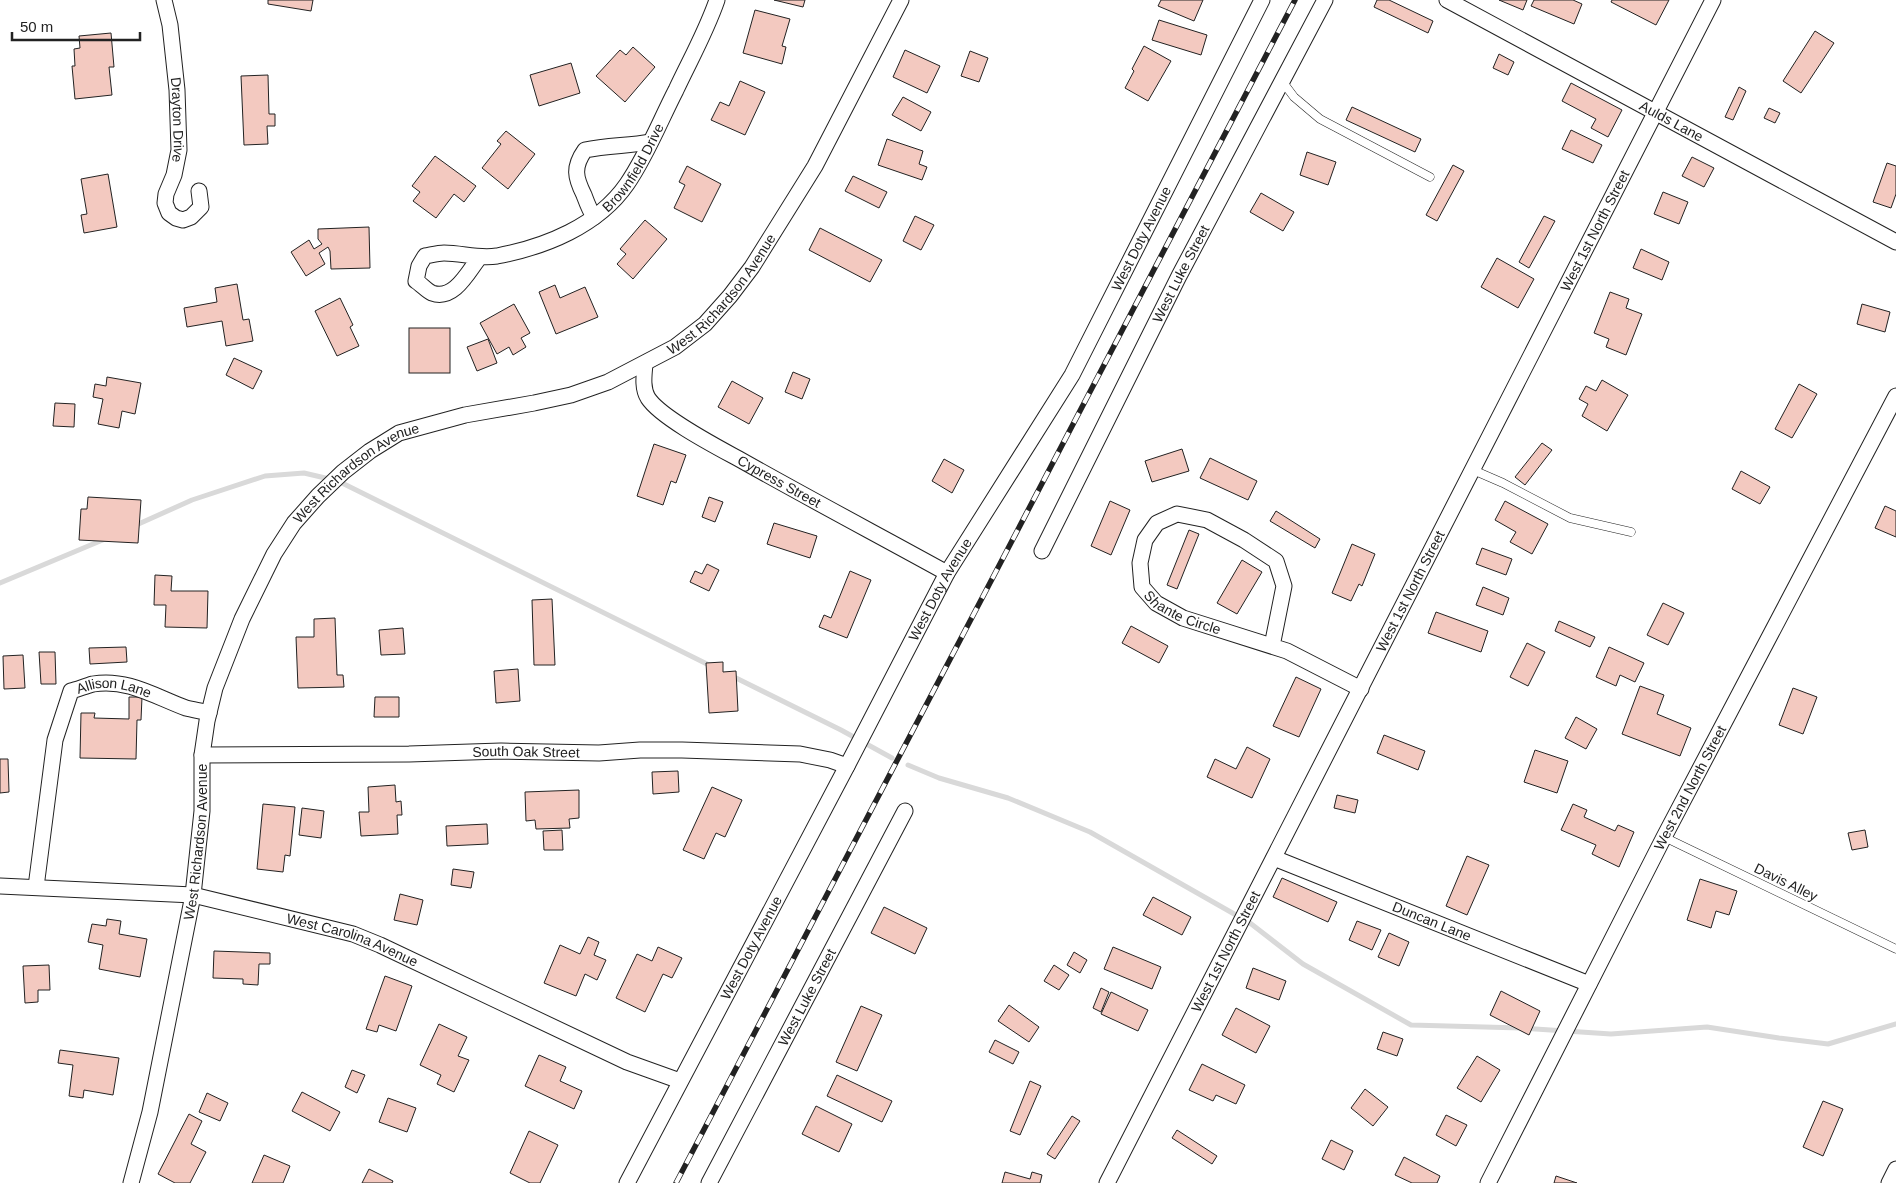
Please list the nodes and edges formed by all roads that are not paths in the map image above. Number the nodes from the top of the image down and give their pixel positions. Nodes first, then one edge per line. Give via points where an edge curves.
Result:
1 (164, 0) edge
2 (717, 0) edge
3 (901, 0) edge
4 (1262, 0) edge
5 (1325, 0) edge
6 (1448, 0) edge
7 (1714, 0) edge
8 (1282, 81) junction
9 (1656, 112) junction
10 (650, 142) junction
11 (1430, 177) dead end
12 (200, 191) dead end
13 (594, 216) junction
14 (1896, 242) edge
15 (479, 258) dead end
16 (645, 364) junction
17 (1896, 396) edge
18 (1473, 470) junction
19 (1631, 532) dead end
20 (1042, 551) dead end
21 (947, 573) junction
22 (1272, 646) junction
23 (1361, 689) junction
24 (209, 713) junction
25 (202, 755) junction
26 (847, 766) junction
27 (905, 811) dead end
28 (1664, 837) junction
29 (1274, 858) junction
30 (0, 886) edge
31 (36, 888) junction
32 (193, 895) junction
33 (1896, 949) edge
34 (1589, 984) junction
35 (680, 1082) junction
36 (1896, 1169) edge
37 (131, 1183) edge
38 (627, 1183) edge
39 (709, 1183) edge
40 (1107, 1183) edge
41 (1488, 1183) edge
42 (1889, 1183) edge

1 - 12 street, Drayton Drive via 176,81 179,150 166,194 169,213 183,220 191,217 201,207
2 - 10 street, Brownfield Drive via 706,31
3 - 16 street, West Richardson Avenue via 815,166 752,267 705,324
4 - 21 street, West Doty Avenue via 1072,375
5 - 8 street, West Luke Street
6 - 9 street, Aulds Lane
7 - 9 street, West 1st North Street
8 - 11 lane via 1294,97 1320,119
8 - 20 street, West Luke Street via 1147,338
9 - 14 street, Aulds Lane
9 - 18 street, West 1st North Street
10 - 13 street, Brownfield Drive via 627,184
10 - 13 street via 586,150 578,160 578,186
13 - 15 street, Brownfield Drive via 554,240
16 - 21 street, Cypress Street via 644,386 648,397 666,416
16 - 24 street, West Richardson Avenue via 571,395 465,415 400,433 343,472 294,523 274,554 227,654
17 - 28 street, West 2nd North Street
18 - 19 lane via 1570,518
18 - 23 street, West 1st North Street
21 - 26 street, West Doty Avenue
22 - 22 street, Shante Circle via 1183,618 1156,603 1142,587 1140,563 1145,540 1157,522 1177,514 1207,520 1276,561 1284,586
22 - 23 street, Shante Circle
23 - 29 street, West 1st North Street
24 - 25 street, West Richardson Avenue
24 - 31 street, Allison Lane via 120,684 92,684 71,691 55,740
25 - 26 street, South Oak Street via 682,750 800,754
25 - 32 street, West Richardson Avenue via 202,811
26 - 35 street, West Doty Avenue
27 - 39 street, West Luke Street
28 - 33 lane, Davis Alley
28 - 34 street, West 2nd North Street
29 - 34 street, Duncan Lane
29 - 40 street, West 1st North Street
30 - 31 street, West Carolina Avenue
31 - 32 street, West Carolina Avenue
32 - 35 street, West Carolina Avenue via 353,934 627,1062
32 - 37 street, West Richardson Avenue via 150,1112
34 - 41 street, West 2nd North Street
35 - 38 street, West Doty Avenue
36 - 42 street

